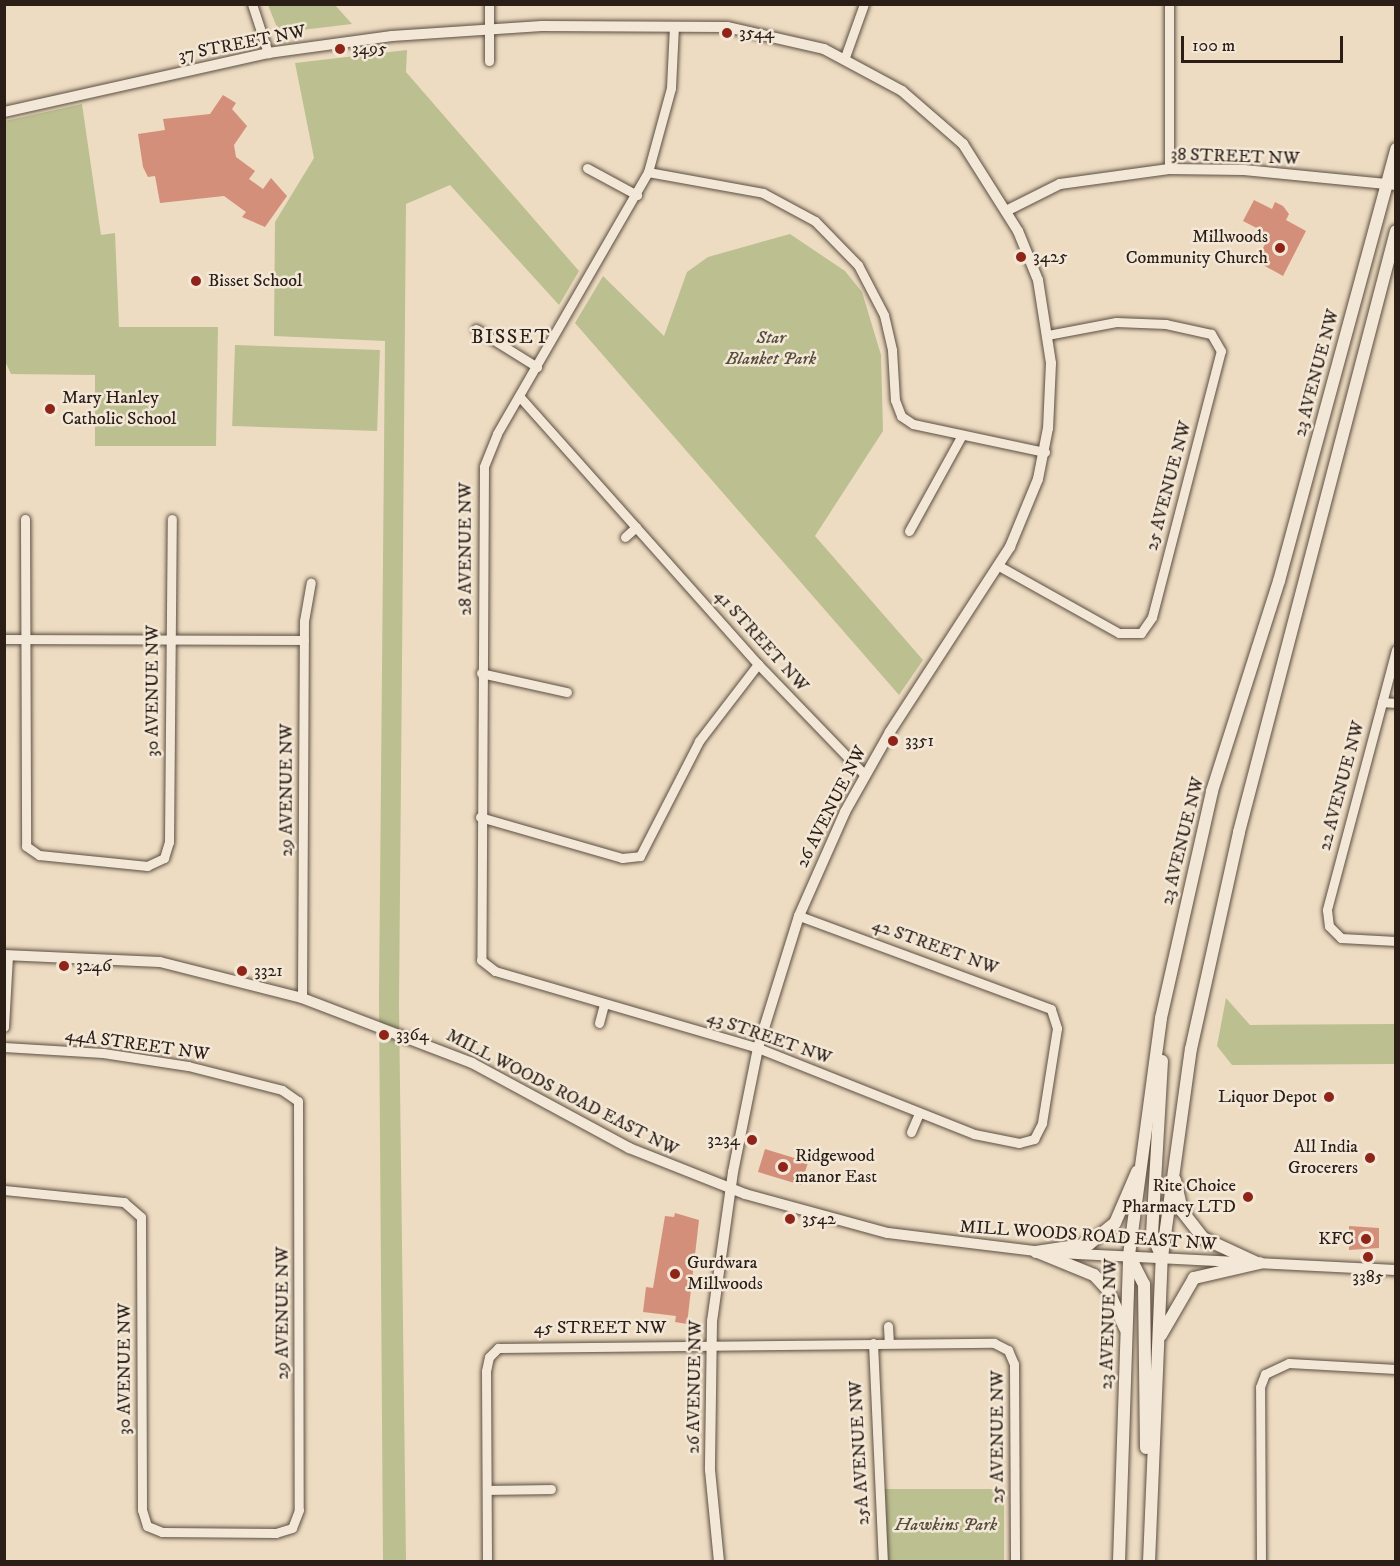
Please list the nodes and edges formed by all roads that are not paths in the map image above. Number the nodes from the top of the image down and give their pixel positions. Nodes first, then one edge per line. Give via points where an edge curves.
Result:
1 (252, 4) edge
2 (489, 4) edge
3 (864, 4) edge
4 (1169, 4) edge
5 (674, 26) junction
6 (490, 28) junction
7 (268, 53) junction
8 (845, 57) junction
9 (489, 61) dead end
10 (4, 112) edge
11 (946, 126) joint
12 (1395, 149) edge
13 (587, 168) dead end
14 (1169, 169) junction
15 (648, 172) junction
16 (1391, 185) edge
17 (637, 195) junction
18 (1008, 210) junction
19 (1395, 231) edge
20 (476, 328) dead end
21 (1048, 335) junction
22 (537, 367) junction
23 (519, 396) junction
24 (963, 435) junction
25 (1045, 452) junction
26 (25, 519) dead end
27 (172, 519) dead end
28 (636, 527) junction
29 (909, 531) dead end
30 (625, 537) dead end
31 (999, 566) junction
32 (311, 583) dead end
33 (4, 639) edge
34 (26, 639) junction
35 (170, 640) junction
36 (304, 640) junction
37 (1395, 650) edge
38 (758, 664) junction
39 (481, 673) junction
40 (567, 692) dead end
41 (1382, 702) junction
42 (1395, 703) edge
43 (864, 774) junction
44 (480, 817) junction
45 (799, 916) junction
46 (1395, 941) edge
47 (6, 955) edge
48 (483, 964) joint
49 (303, 998) junction
50 (604, 1004) junction
51 (1161, 1018) junction
52 (599, 1023) dead end
53 (4, 1027) edge
54 (4, 1047) edge
55 (758, 1048) junction
56 (296, 1099) joint
57 (918, 1113) junction
58 (911, 1132) dead end
59 (1034, 1139) joint
60 (1144, 1154) junction
61 (1172, 1170) junction
62 (730, 1189) junction
63 (4, 1190) edge
64 (1036, 1252) junction
65 (1129, 1255) junction
66 (1162, 1257) junction
67 (1259, 1263) junction
68 (1395, 1270) edge
69 (888, 1326) dead end
70 (1126, 1342) junction
71 (1158, 1342) junction
72 (873, 1343) junction
73 (889, 1343) junction
74 (710, 1344) junction
75 (1008, 1350) joint
76 (1395, 1369) edge
77 (550, 1489) dead end
78 (487, 1490) junction
79 (1150, 1491) junction
80 (151, 1529) joint
81 (487, 1562) edge
82 (719, 1562) edge
83 (883, 1562) edge
84 (1015, 1562) edge
85 (1119, 1562) edge
86 (1149, 1562) edge
87 (1261, 1562) edge

1 - 7 street
2 - 6 street
3 - 8 street
4 - 14 street
5 - 6 street, 37 STREET NW
5 - 8 street, 37 STREET NW via 752,30
5 - 15 street, 28 AVENUE NW via 671,88
6 - 7 street, 37 STREET NW
6 - 9 street
7 - 10 street, 37 STREET NW
8 - 11 street, 37 STREET NW via 902,91
11 - 18 street, 26 AVENUE NW
12 - 16 main road, 23 AVENUE NW
13 - 17 street
14 - 16 street, 38 STREET NW via 1244,170
14 - 18 street, 38 STREET NW via 1060,184
15 - 17 street, 28 AVENUE NW
15 - 24 street via 763,193 827,231 858,265 884,315 892,350 895,400 901,416 913,424
16 - 51 main road, 23 AVENUE NW via 1279,581 1212,791
17 - 22 street, 28 AVENUE NW
18 - 21 street, 26 AVENUE NW via 1038,280
19 - 61 main road via 1212,946
20 - 22 street
21 - 25 street, 26 AVENUE NW via 1051,387
21 - 31 street, 25 AVENUE NW via 1100,324 1144,322 1203,330 1219,340 1220,358 1152,617 1137,635 1119,633
22 - 23 street, 28 AVENUE NW
23 - 28 street, 41 STREET NW
23 - 39 street, 28 AVENUE NW via 491,447 482,477
24 - 25 street
24 - 29 street
25 - 31 street, 26 AVENUE NW via 1030,502
26 - 34 street
27 - 35 street, 30 AVENUE NW
28 - 30 street
28 - 38 street, 41 STREET NW
31 - 43 street, 26 AVENUE NW
32 - 36 street, 29 AVENUE NW
33 - 34 street
34 - 35 street
34 - 35 street, 30 AVENUE NW via 28,849 39,855 139,865 160,861 169,842
35 - 36 street
36 - 49 street, 29 AVENUE NW
37 - 41 street, 22 AVENUE NW
38 - 43 street, 41 STREET NW
38 - 44 street via 699,741 640,856 622,858
39 - 40 street
39 - 44 street, 28 AVENUE NW
41 - 42 street
41 - 46 street, 22 AVENUE NW via 1328,901 1332,931 1348,940
43 - 45 street, 26 AVENUE NW
44 - 48 street, 28 AVENUE NW via 479,948
45 - 55 street, 26 AVENUE NW
45 - 59 street, 42 STREET NW via 1046,1005 1055,1016 1042,1123
47 - 49 street, MILL WOODS ROAD EAST NW via 160,962
47 - 53 street
48 - 50 street, 43 STREET NW
49 - 62 street, MILL WOODS ROAD EAST NW via 472,1063 619,1143
50 - 52 street
50 - 55 street, 43 STREET NW
51 - 60 main road, 23 AVENUE NW
51 - 66 main road via 1162,1096 1152,1234
54 - 56 street, 44A STREET NW via 178,1064 282,1090
55 - 57 street, 43 STREET NW
55 - 62 street, 26 AVENUE NW
56 - 80 street, 29 AVENUE NW via 300,1111 299,1498 292,1528 276,1533
57 - 58 street
57 - 59 street, 43 STREET NW via 990,1139 1019,1143
60 - 64 main road via 1115,1222 1089,1244
60 - 65 main road, 23 AVENUE NW
61 - 66 main road
61 - 67 main road via 1182,1211 1194,1229 1221,1250
62 - 64 street, MILL WOODS ROAD EAST NW via 888,1233
62 - 74 street, 26 AVENUE NW
63 - 80 street, 30 AVENUE NW via 117,1201 135,1208 142,1223 142,1510
64 - 65 street, MILL WOODS ROAD EAST NW
64 - 70 main road via 1094,1275 1108,1290
65 - 66 street, MILL WOODS ROAD EAST NW
65 - 70 main road, 23 AVENUE NW
65 - 79 main road via 1144,1284 1143,1412
66 - 67 street, MILL WOODS ROAD EAST NW
66 - 71 main road
67 - 68 street, MILL WOODS ROAD EAST NW
67 - 71 main road via 1194,1278
69 - 73 street
70 - 85 main road, 23 AVENUE NW
71 - 79 main road
72 - 73 street, 45 STREET NW
72 - 74 street, 45 STREET NW
72 - 83 street, 25A AVENUE NW
73 - 75 street, 45 STREET NW via 994,1343
74 - 78 street, 45 STREET NW via 510,1345 493,1352 486,1371
74 - 82 street, 26 AVENUE NW via 710,1470
75 - 84 street, 25 AVENUE NW via 1014,1364
76 - 87 street via 1289,1364 1269,1370 1260,1387
77 - 78 street
78 - 81 street
79 - 86 main road

